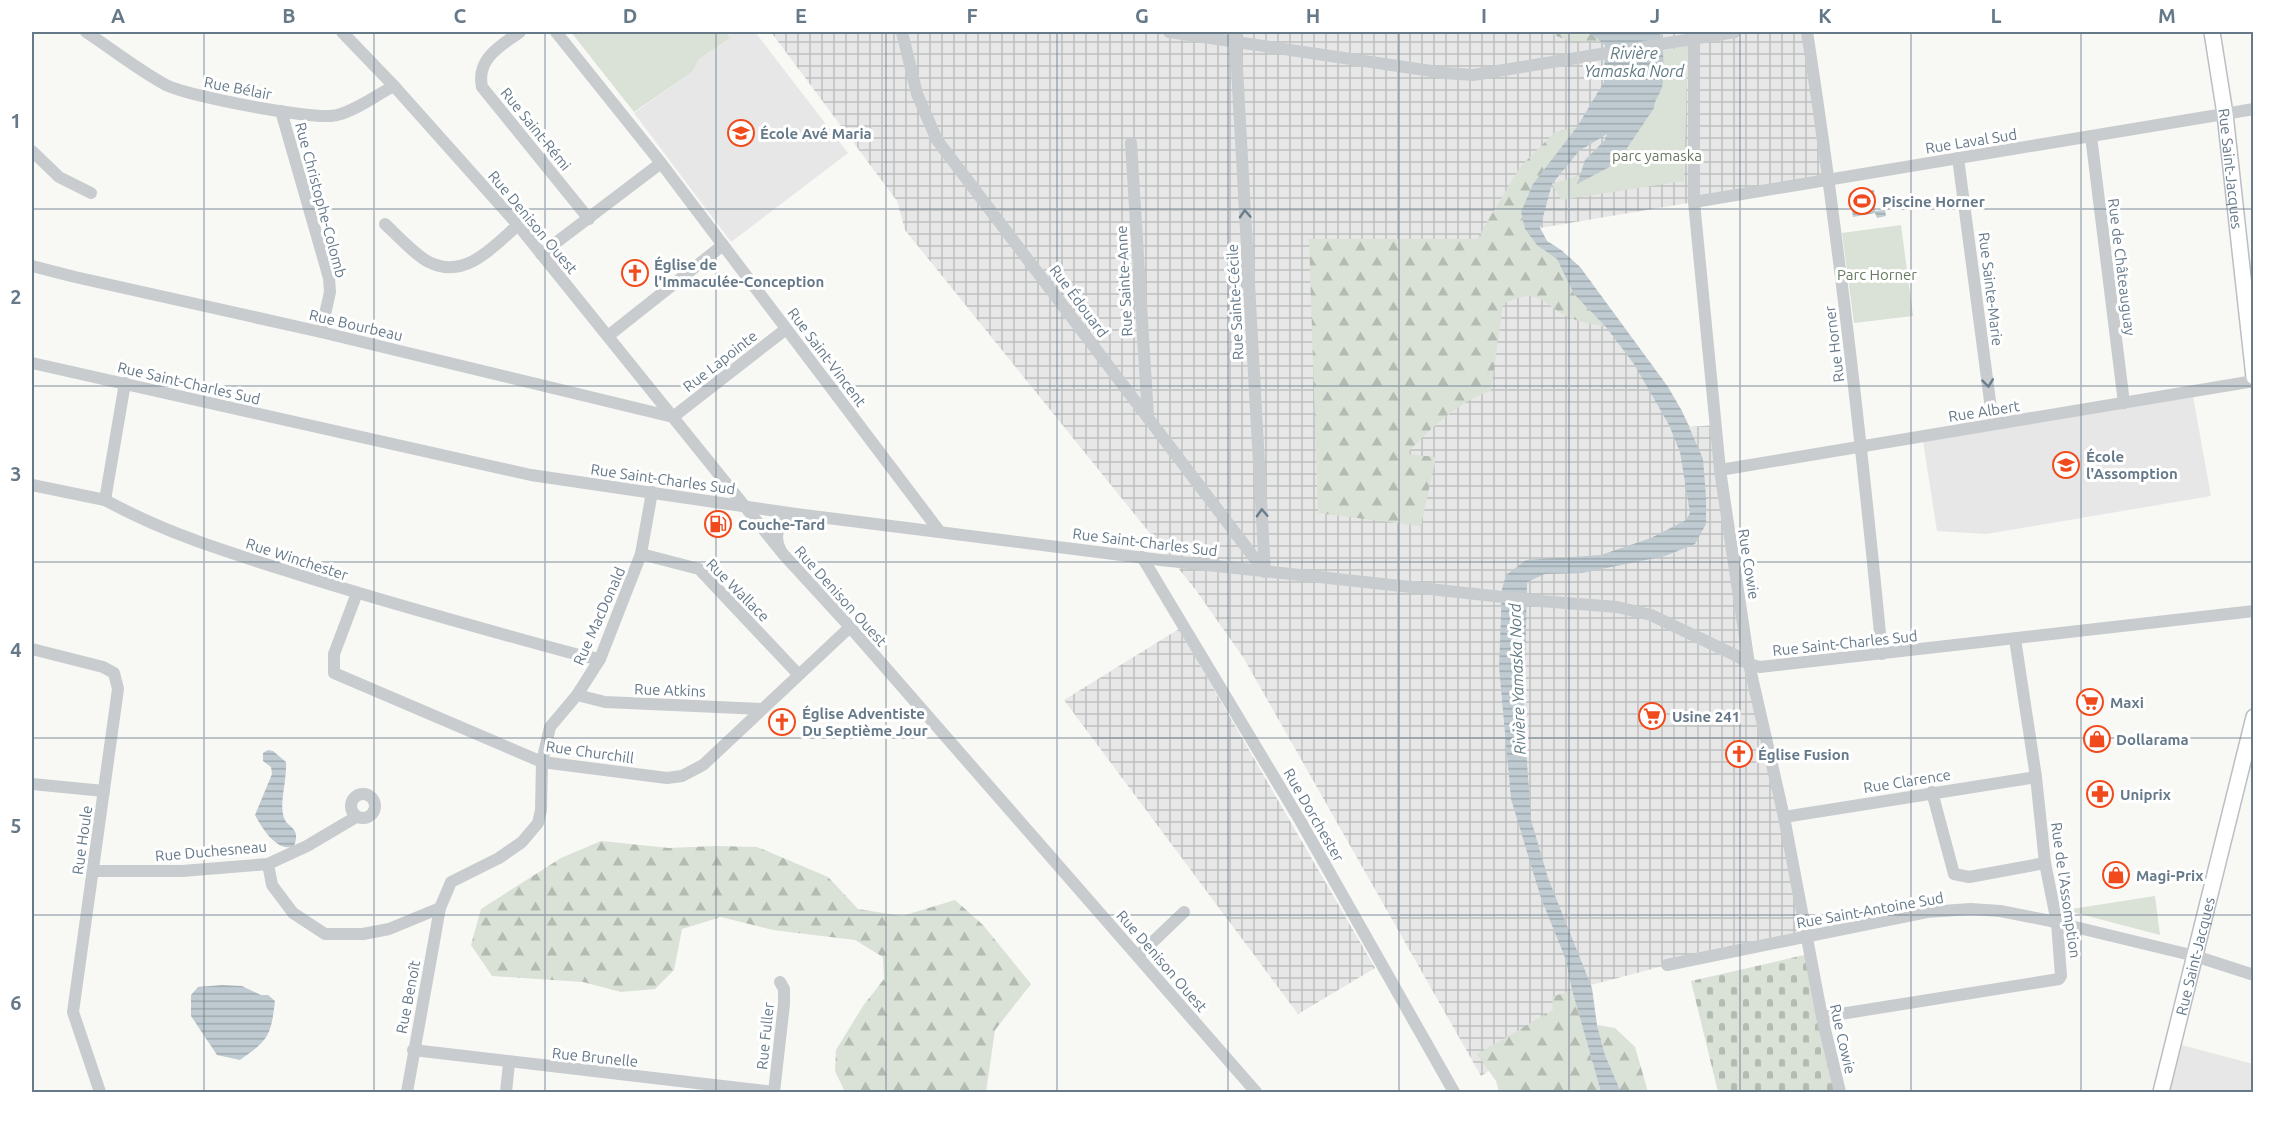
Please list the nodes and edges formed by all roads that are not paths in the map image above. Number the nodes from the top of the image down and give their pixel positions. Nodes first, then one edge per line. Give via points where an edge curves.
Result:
1 (86, 32) edge
2 (342, 32) edge
3 (520, 32) edge
4 (556, 32) edge
5 (902, 32) edge
6 (1168, 32) edge
7 (1736, 32) edge
8 (1808, 32) edge
9 (2212, 32) edge
10 (1235, 36) edge
11 (1691, 37) edge
12 (394, 86) junction
13 (2253, 109) edge
14 (281, 111) junction
15 (2225, 114) junction
16 (2091, 136) junction
17 (1131, 143) dead end
18 (32, 151) edge
19 (1958, 158) junction
20 (662, 163) junction
21 (1830, 179) junction
22 (91, 193) dead end
23 (1694, 202) junction
24 (589, 219) junction
25 (385, 224) dead end
26 (519, 225) junction
27 (723, 245) junction
28 (541, 254) junction
29 (32, 266) edge
30 (786, 329) junction
31 (321, 332) junction
32 (608, 336) junction
33 (32, 363) edge
34 (2253, 379) edge
35 (125, 383) junction
36 (2124, 403) junction
37 (673, 417) junction
38 (1148, 417) junction
39 (1993, 424) junction
40 (1862, 446) junction
41 (1720, 470) junction
42 (32, 484) edge
43 (652, 492) junction
44 (105, 500) junction
45 (743, 505) junction
46 (796, 514) junction
47 (940, 532) junction
48 (641, 554) junction
49 (784, 555) junction
50 (1142, 556) junction
51 (1265, 572) junction
52 (357, 593) junction
53 (2253, 611) edge
54 (850, 627) junction
55 (2015, 639) junction
56 (32, 649) edge
57 (1882, 654) junction
58 (600, 659) junction
59 (1749, 664) junction
60 (798, 674) junction
61 (577, 695) junction
62 (762, 709) junction
63 (2253, 717) edge
64 (542, 762) junction
65 (2036, 777) junction
66 (32, 784) edge
67 (104, 791) junction
68 (1932, 792) junction
69 (356, 817) dead end
70 (1784, 817) junction
71 (2045, 862) junction
72 (268, 864) junction
73 (93, 871) junction
74 (440, 908) junction
75 (1184, 912) dead end
76 (2056, 923) junction
77 (1806, 936) junction
78 (1138, 956) junction
79 (2196, 956) junction
80 (1667, 965) dead end
81 (2253, 975) edge
82 (780, 982) dead end
83 (1822, 1017) junction
84 (413, 1050) junction
85 (509, 1063) junction
86 (100, 1092) edge
87 (407, 1092) edge
88 (506, 1092) edge
89 (774, 1092) edge
90 (1256, 1092) edge
91 (1454, 1092) edge
92 (1840, 1092) edge
93 (2161, 1092) edge

1 - 14 street, Rue Bélair via 167,86
2 - 12 street, Rue Denison Ouest
3 - 24 street, Rue Saint-Rémi via 484,62 482,87
4 - 20 street, Rue Saint-Vincent
5 - 38 street, Rue Édouard via 917,94 937,140
6 - 10 street
7 - 11 street
8 - 21 street, Rue Horner
9 - 15 main road, Rue Saint-Jacques
10 - 11 street via 1473,75
51 -> 10 street, Rue Sainte-Cécile
11 - 23 street, Rue Cowie
12 - 14 street, Rue Bélair via 338,115 322,118
12 - 26 street, Rue Denison Ouest
13 - 15 street, Rue Laval Sud
14 - 31 street, Rue Christophe-Colomb via 329,278 330,292
15 - 16 street, Rue Laval Sud
15 - 34 main road, Rue Saint-Jacques
16 - 19 street, Rue Laval Sud
16 - 36 street, Rue de Châteauguay
17 - 38 street, Rue Sainte-Anne
18 - 22 street via 59,177
19 - 21 street, Rue Laval Sud
19 -> 39 street, Rue Sainte-Marie
20 - 24 street
20 - 27 street, Rue Saint-Vincent
21 - 23 street, Rue Laval Sud
21 - 40 street, Rue Horner
23 - 41 street, Rue Cowie
24 - 28 street
25 - 26 street via 429,263 449,268 478,259
26 - 28 street, Rue Denison Ouest
27 - 30 street, Rue Saint-Vincent
27 - 32 street
28 - 32 street, Rue Denison Ouest
29 - 31 street, Rue Bourbeau
30 - 37 street, Rue Lapointe
30 - 47 street, Rue Saint-Vincent
31 - 37 street, Rue Bourbeau
32 - 37 street, Rue Denison Ouest
33 - 35 street, Rue Saint-Charles Sud
34 - 36 street, Rue Albert
35 - 43 street, Rue Saint-Charles Sud via 531,476
35 - 44 street
36 - 39 street, Rue Albert
37 - 45 street, Rue Denison Ouest
38 - 51 street, Rue Édouard
39 - 40 street, Rue Albert
40 - 41 street, Rue Albert
40 - 57 street, Rue Horner
41 - 59 street, Rue Cowie
42 - 44 street, Rue Winchester
43 - 45 street, Rue Saint-Charles Sud
43 - 48 street, Rue MacDonald
44 - 52 street, Rue Winchester via 195,542
45 - 46 street, Rue Saint-Charles Sud
45 - 49 street, Rue Denison Ouest
46 - 47 street, Rue Saint-Charles Sud
46 - 49 street via 777,530
47 - 50 street, Rue Saint-Charles Sud
48 - 58 street, Rue MacDonald
48 - 60 street, Rue Wallace via 699,569
49 - 54 street, Rue Denison Ouest
50 - 51 street, Rue Saint-Charles Sud
50 - 91 street, Rue Dorchester via 1301,822
51 - 59 street, Rue Saint-Charles Sud via 1617,607 1651,615
52 - 58 street, Rue Winchester
52 - 64 street, Rue Churchill via 334,654 334,673
53 - 55 street, Rue Saint-Charles Sud
54 - 60 street, Rue Churchill
54 - 78 street, Rue Denison Ouest
55 - 57 street, Rue Saint-Charles Sud
55 - 65 street, Rue de l'Assomption
56 - 67 street, Rue Houle via 114,673 118,689
57 - 59 street, Rue Saint-Charles Sud via 1760,667
58 - 61 street, Rue MacDonald
59 - 70 street, Rue Cowie
60 - 62 street, Rue Churchill
61 - 62 street, Rue Atkins via 605,702
61 - 64 street, Rue MacDonald via 550,728
62 - 64 street, Rue Churchill via 703,765 682,776 667,778
63 - 79 main road, Rue Saint-Jacques
64 - 74 street, Rue MacDonald via 538,823 522,842 499,858 451,882
65 - 68 street, Rue Clarence
65 - 71 street, Rue de l'Assomption
66 - 67 street
67 - 73 street, Rue Houle
68 - 70 street, Rue Clarence
68 - 71 street via 1954,874 1969,877
69 - 72 street, Rue Duchesneau
70 - 77 street, Rue Cowie
71 - 76 street, Rue de l'Assomption
72 - 73 street, Rue Duchesneau via 182,871
72 - 74 street via 272,885 293,913 325,934 389,929
73 - 86 street, Rue Houle via 73,1012
74 - 84 street, Rue Benoît
75 - 78 street
76 - 77 street, Rue Saint-Antoine Sud via 1971,909 1927,912
76 - 79 street, Rue Saint-Antoine Sud
76 - 83 street, Rue de l'Assomption via 2059,979
77 - 80 street, Rue Saint-Antoine Sud
77 - 83 street, Rue Cowie
78 - 90 street, Rue Denison Ouest
79 - 81 street, Rue Saint-Antoine Sud
79 - 93 main road, Rue Saint-Jacques
82 - 89 street, Rue Fuller via 784,1004
83 - 92 street, Rue Cowie
84 - 85 street, Rue Brunelle
84 - 87 street, Rue Benoît
85 - 88 street
85 - 89 street, Rue Brunelle

